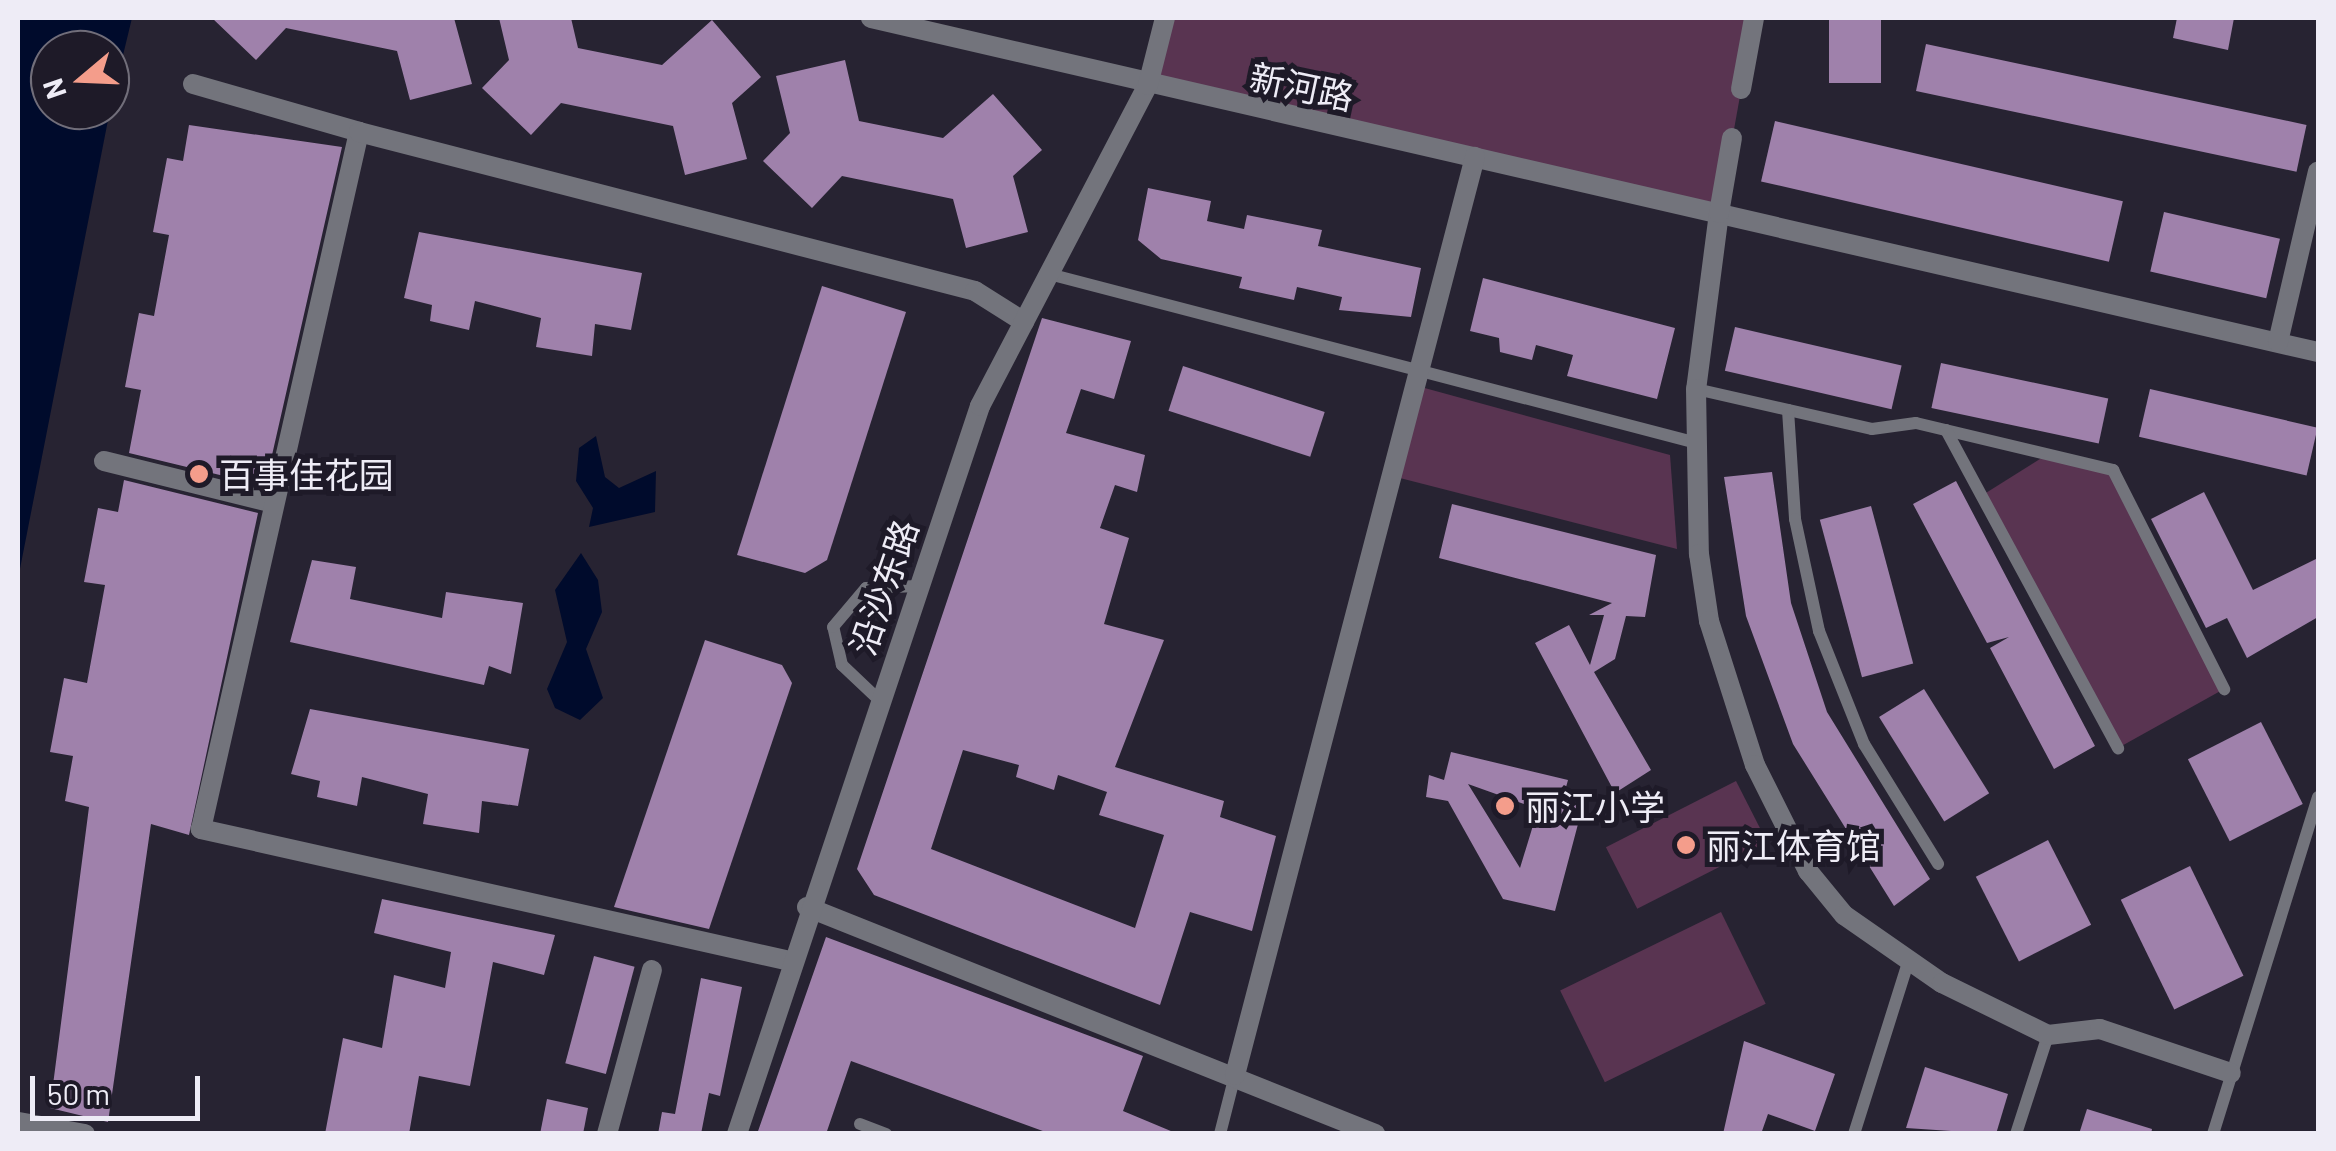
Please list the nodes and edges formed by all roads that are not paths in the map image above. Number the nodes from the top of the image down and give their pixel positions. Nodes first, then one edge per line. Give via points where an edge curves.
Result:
1 (871, 18) edge
2 (1165, 18) edge
3 (1754, 18) edge
4 (192, 84) dead end
5 (1148, 85) junction
6 (1741, 88) dead end
7 (359, 132) junction
8 (1732, 138) dead end
9 (1475, 157) junction
10 (2318, 172) edge
11 (1720, 213) junction
12 (1049, 274) junction
13 (1024, 322) junction
14 (2278, 342) junction
15 (2318, 352) edge
16 (1415, 367) junction
17 (1696, 389) junction
18 (1788, 410) junction
19 (1946, 430) junction
20 (1694, 442) junction
21 (104, 462) dead end
22 (274, 503) junction
23 (918, 586) junction
24 (2224, 689) dead end
25 (878, 699) junction
26 (2118, 748) dead end
27 (2318, 797) edge
28 (1938, 864) dead end
29 (807, 907) junction
30 (1909, 960) junction
31 (790, 961) junction
32 (652, 970) dead end
33 (2048, 1035) junction
34 (2232, 1073) junction
35 (1236, 1074) junction
36 (20, 1122) edge
37 (860, 1124) dead end
38 (85, 1134) edge
39 (607, 1134) edge
40 (738, 1134) edge
41 (886, 1134) edge
42 (1220, 1134) edge
43 (1375, 1134) edge
44 (1854, 1134) edge
45 (2016, 1134) edge
46 (2213, 1134) edge

1 - 5 street, 新河路
2 - 5 street, 沿沙东路
3 - 6 street
4 - 7 street
5 - 9 street, 新河路
5 - 12 street, 沿沙东路
7 - 13 street via 976,290
7 - 22 street
8 - 11 street
9 - 11 street, 新河路
9 - 16 street
10 - 14 street
11 - 14 street, 新河路
11 - 17 street
12 - 13 street, 沿沙东路
12 - 16 lane
13 - 23 street, 沿沙东路 via 980,406
14 - 15 street, 新河路
16 - 20 lane
16 - 35 street via 1396,478
17 - 18 lane
17 - 20 street
18 - 19 lane via 1872,429
18 - 28 lane via 1795,520 1819,631 1864,744
19 - 24 lane via 2113,470
19 - 26 lane
20 - 30 street via 1708,621 1754,765 1808,870 1844,915
21 - 22 street
22 - 31 street via 200,828
23 - 25 street, 沿沙东路
23 - 25 lane via 866,588 833,627 842,665
25 - 29 street, 沿沙东路
27 - 34 lane
29 - 31 street, 沿沙东路
29 - 35 street
30 - 33 street
30 - 44 lane
31 - 40 street, 沿沙东路
32 - 39 street
33 - 34 street via 2100,1029
33 - 45 lane
34 - 46 lane
35 - 42 lane
35 - 43 street
36 - 38 street
37 - 41 lane

